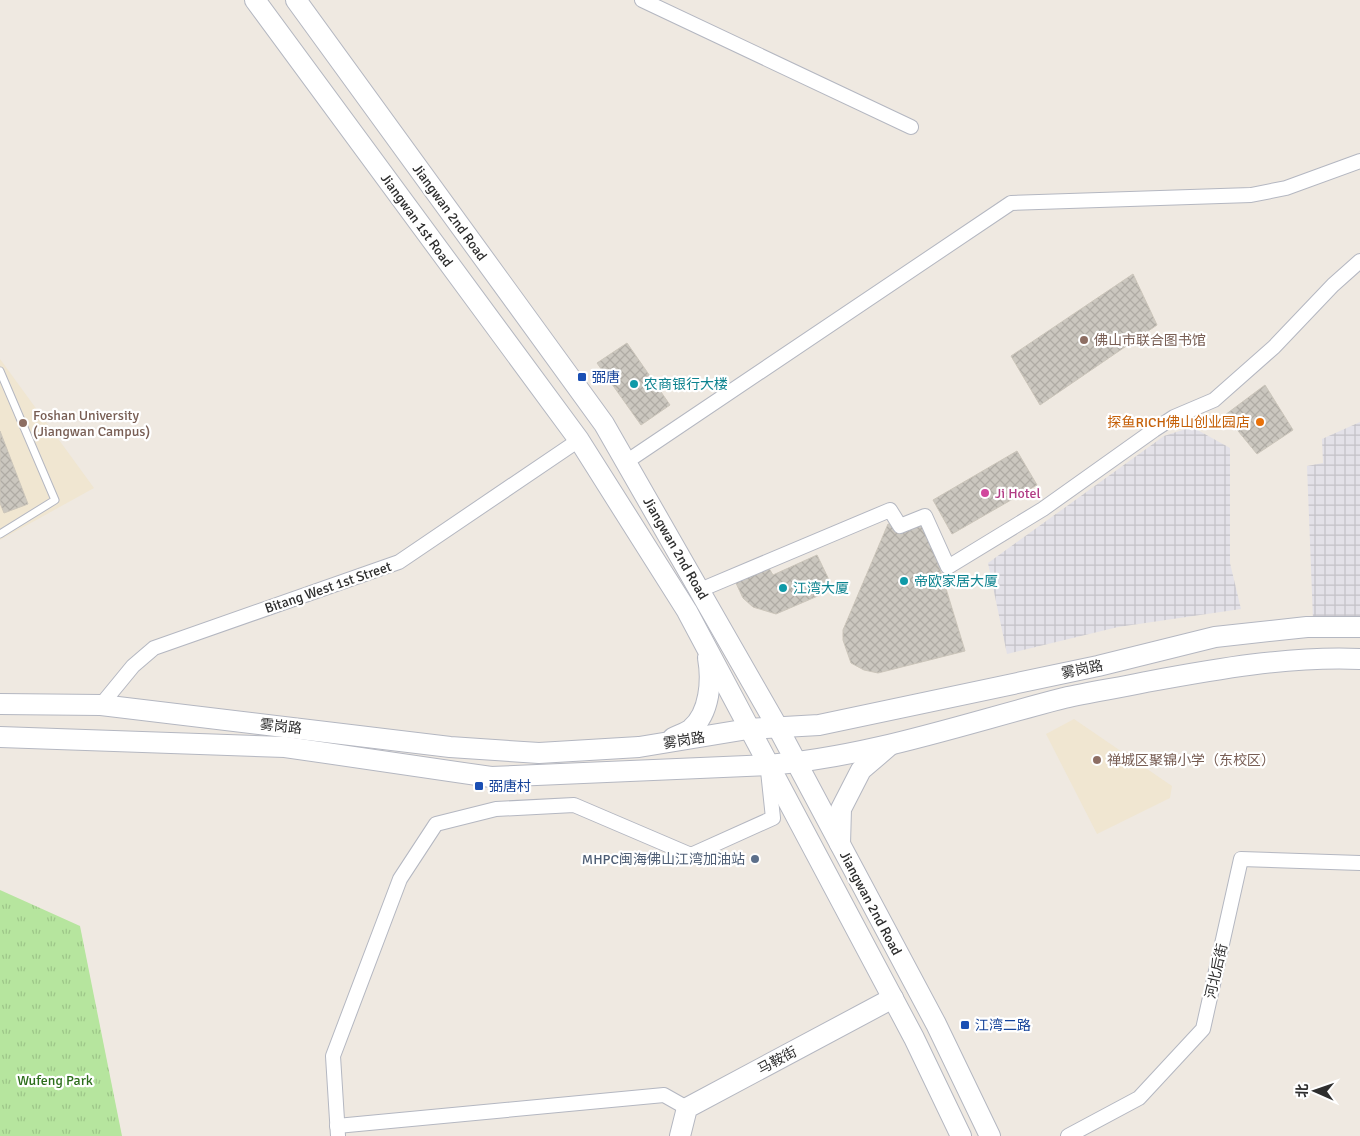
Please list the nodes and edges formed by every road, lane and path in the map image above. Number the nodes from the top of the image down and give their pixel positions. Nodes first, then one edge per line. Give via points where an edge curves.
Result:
1 (255, 0) edge
2 (296, 0) edge
3 (642, 0) edge
4 (911, 126) dead end
5 (1360, 161) edge
6 (1360, 261) edge
7 (0, 371) edge
8 (580, 440) junction
9 (626, 462) junction
10 (0, 534) edge
11 (700, 590) junction
12 (1360, 628) edge
13 (706, 649) junction
14 (1360, 659) edge
15 (0, 704) edge
16 (101, 705) junction
17 (777, 726) junction
18 (748, 729) junction
19 (0, 737) edge
20 (663, 743) junction
21 (890, 745) junction
22 (797, 763) junction
23 (768, 766) junction
24 (840, 844) junction
25 (1360, 863) edge
26 (893, 998) junction
27 (687, 1108) junction
28 (338, 1131) edge
29 (680, 1136) edge
30 (961, 1136) edge
31 (990, 1136) edge
32 (1068, 1136) edge

1 - 8 main road, Jiangwan 1st Road
2 - 9 main road, Jiangwan 2nd Road via 604,424
3 - 4 street
5 - 9 street via 1286,188 1251,195 1010,203
6 - 11 street via 1274,347 1214,400 1154,430 1043,510 948,567 925,516 900,526 890,510
7 - 10 lane via 55,500
8 - 13 main road, Jiangwan 2nd Road via 687,611
8 - 16 street, Bitang West 1st Street via 399,562 154,648 133,666
9 - 11 main road, Jiangwan 2nd Road
11 - 17 main road, Jiangwan 2nd Road
12 - 17 main road, 雾岗路 via 1307,627 1215,637 1098,666 818,725
13 - 18 main road, Jiangwan 2nd Road
13 - 20 main road via 711,677 706,704 692,728
14 - 21 main road, 雾岗路 via 1322,658 1217,669 1065,698
15 - 16 main road, 雾岗路
16 - 20 main road, 雾岗路 via 450,747 540,753
17 - 18 main road, 雾岗路
17 - 22 main road, Jiangwan 2nd Road
18 - 20 main road, 雾岗路
18 - 23 main road, Jiangwan 2nd Road
19 - 23 main road, 雾岗路 via 285,747 491,777
21 - 22 main road, 雾岗路
21 - 24 main road via 861,770 842,809
22 - 23 main road, 雾岗路
22 - 24 main road, Jiangwan 2nd Road
23 - 26 main road, Jiangwan 2nd Road
23 - 28 street via 773,818 691,855 574,804 496,809 436,824 400,879 333,1056
24 - 31 main road, Jiangwan 2nd Road via 936,1024
25 - 32 street, 河北后街 via 1241,859 1203,1029 1139,1098
26 - 27 main road, 马鞍街
26 - 30 main road, Jiangwan 2nd Road
27 - 28 street via 664,1095
27 - 29 main road

